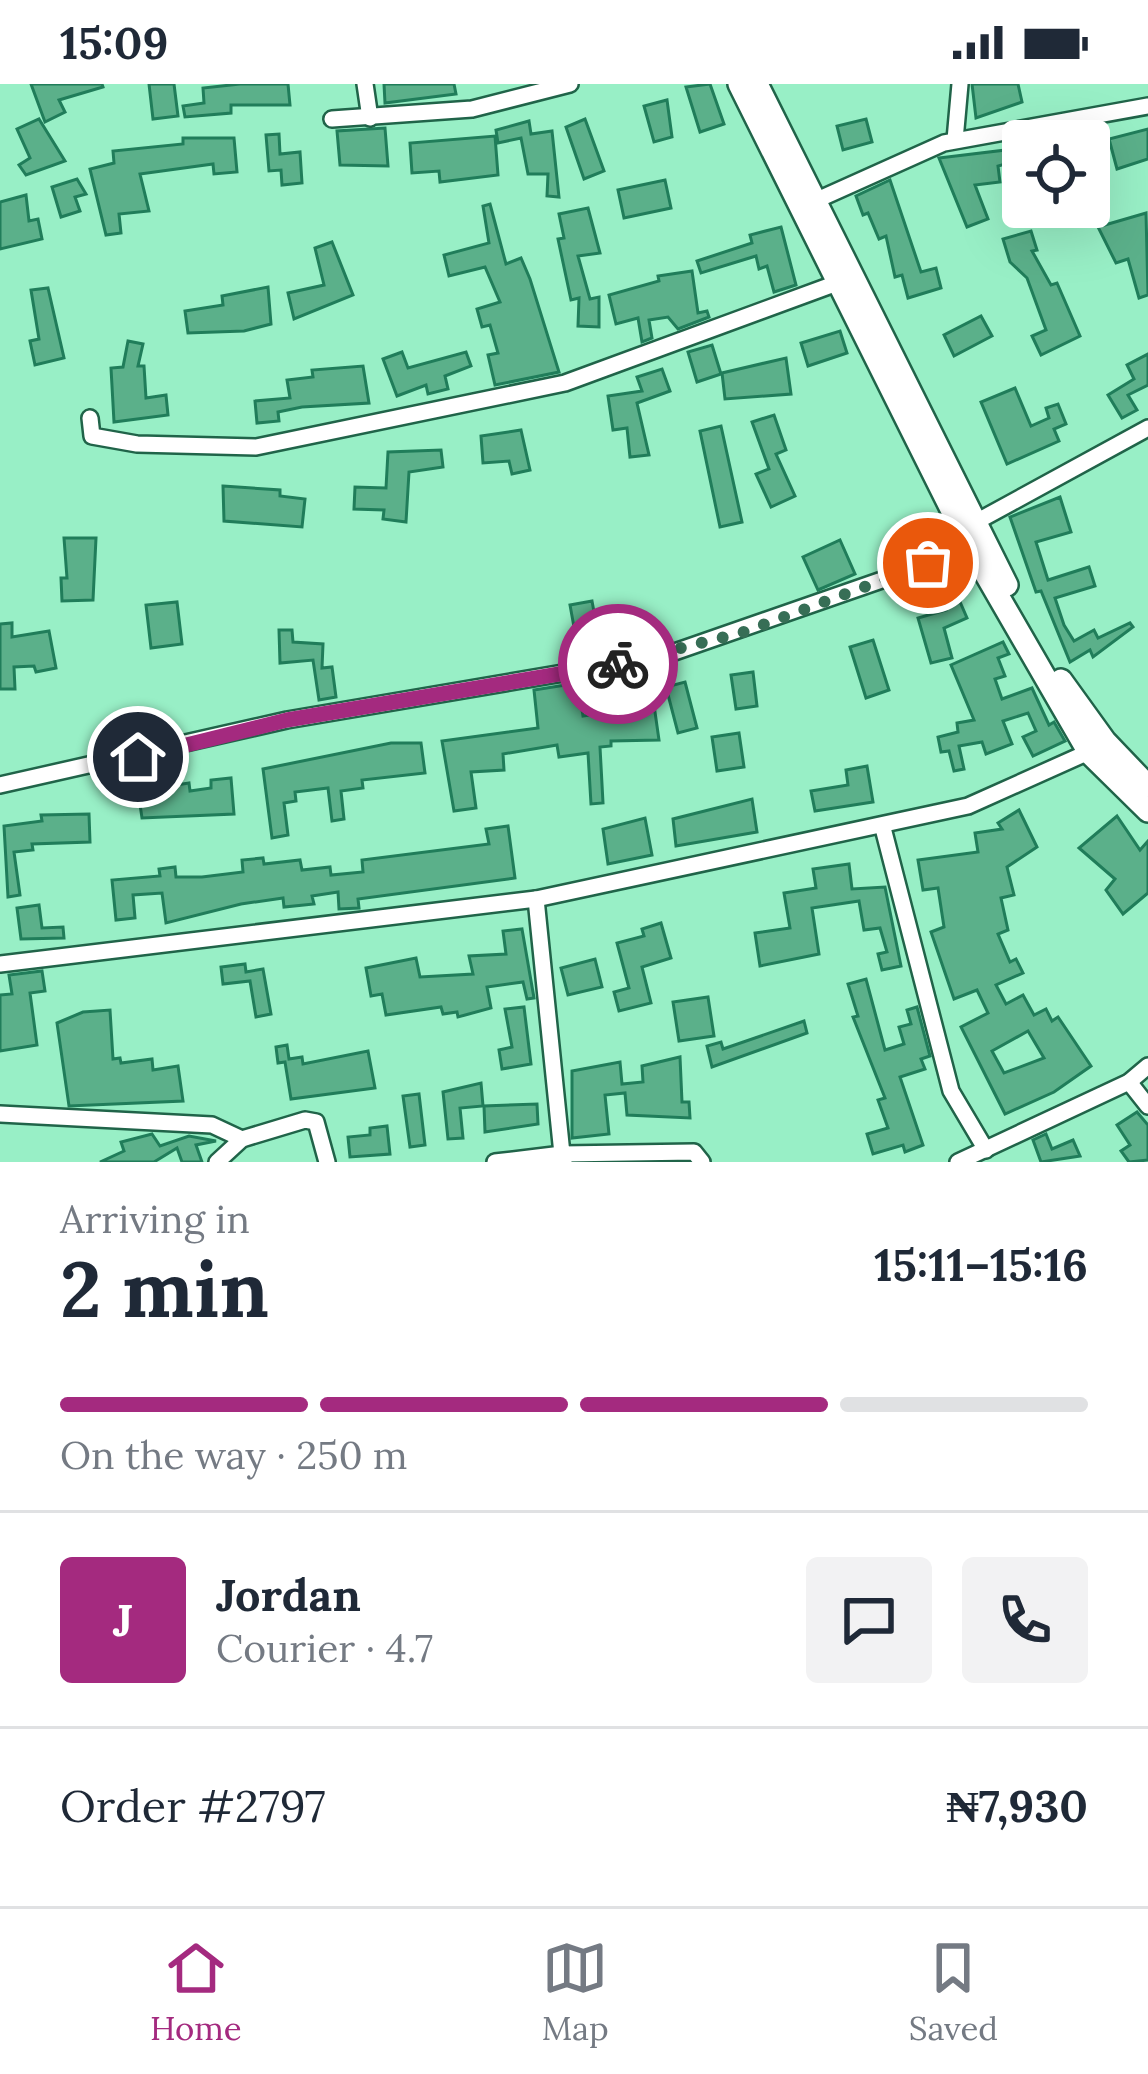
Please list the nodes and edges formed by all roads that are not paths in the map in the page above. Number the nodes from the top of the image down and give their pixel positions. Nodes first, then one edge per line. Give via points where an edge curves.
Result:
1 (365, 84) edge
2 (570, 84) edge
3 (739, 84) edge
4 (757, 84) edge
5 (960, 84) edge
6 (1148, 106) edge
7 (370, 118) junction
8 (332, 119) dead end
9 (955, 140) junction
10 (817, 200) junction
11 (837, 283) junction
12 (90, 418) dead end
13 (1148, 428) edge
14 (976, 522) junction
15 (971, 549) junction
16 (1097, 747) junction
17 (0, 785) edge
18 (1148, 786) edge
19 (1148, 811) edge
20 (883, 828) junction
21 (536, 899) junction
22 (0, 964) edge
23 (1148, 1066) edge
24 (1129, 1082) junction
25 (1148, 1106) edge
26 (0, 1114) edge
27 (242, 1139) junction
28 (994, 1147) junction
29 (563, 1158) edge
30 (217, 1162) edge
31 (327, 1162) edge
32 (495, 1162) edge
33 (702, 1162) edge
34 (958, 1162) edge
35 (1009, 1162) edge

1 - 7 street
2 - 7 street via 472,109
3 - 11 street
4 - 10 street
5 - 9 street
6 - 9 street
7 - 8 street
9 - 10 street
10 - 14 street
11 - 12 street via 565,383 256,447 137,444 92,436
11 - 15 street
13 - 14 street
14 - 16 street
15 - 16 street
15 - 17 street via 663,656 287,720
16 - 18 street
16 - 19 street
16 - 20 street via 968,806
20 - 21 street
20 - 28 street via 951,1091
21 - 22 street
21 - 29 street
23 - 24 street
24 - 25 street
24 - 28 street
26 - 27 street via 212,1125
27 - 30 street
27 - 31 street via 316,1122
28 - 34 street
28 - 35 street
29 - 32 street
29 - 33 street via 694,1152

